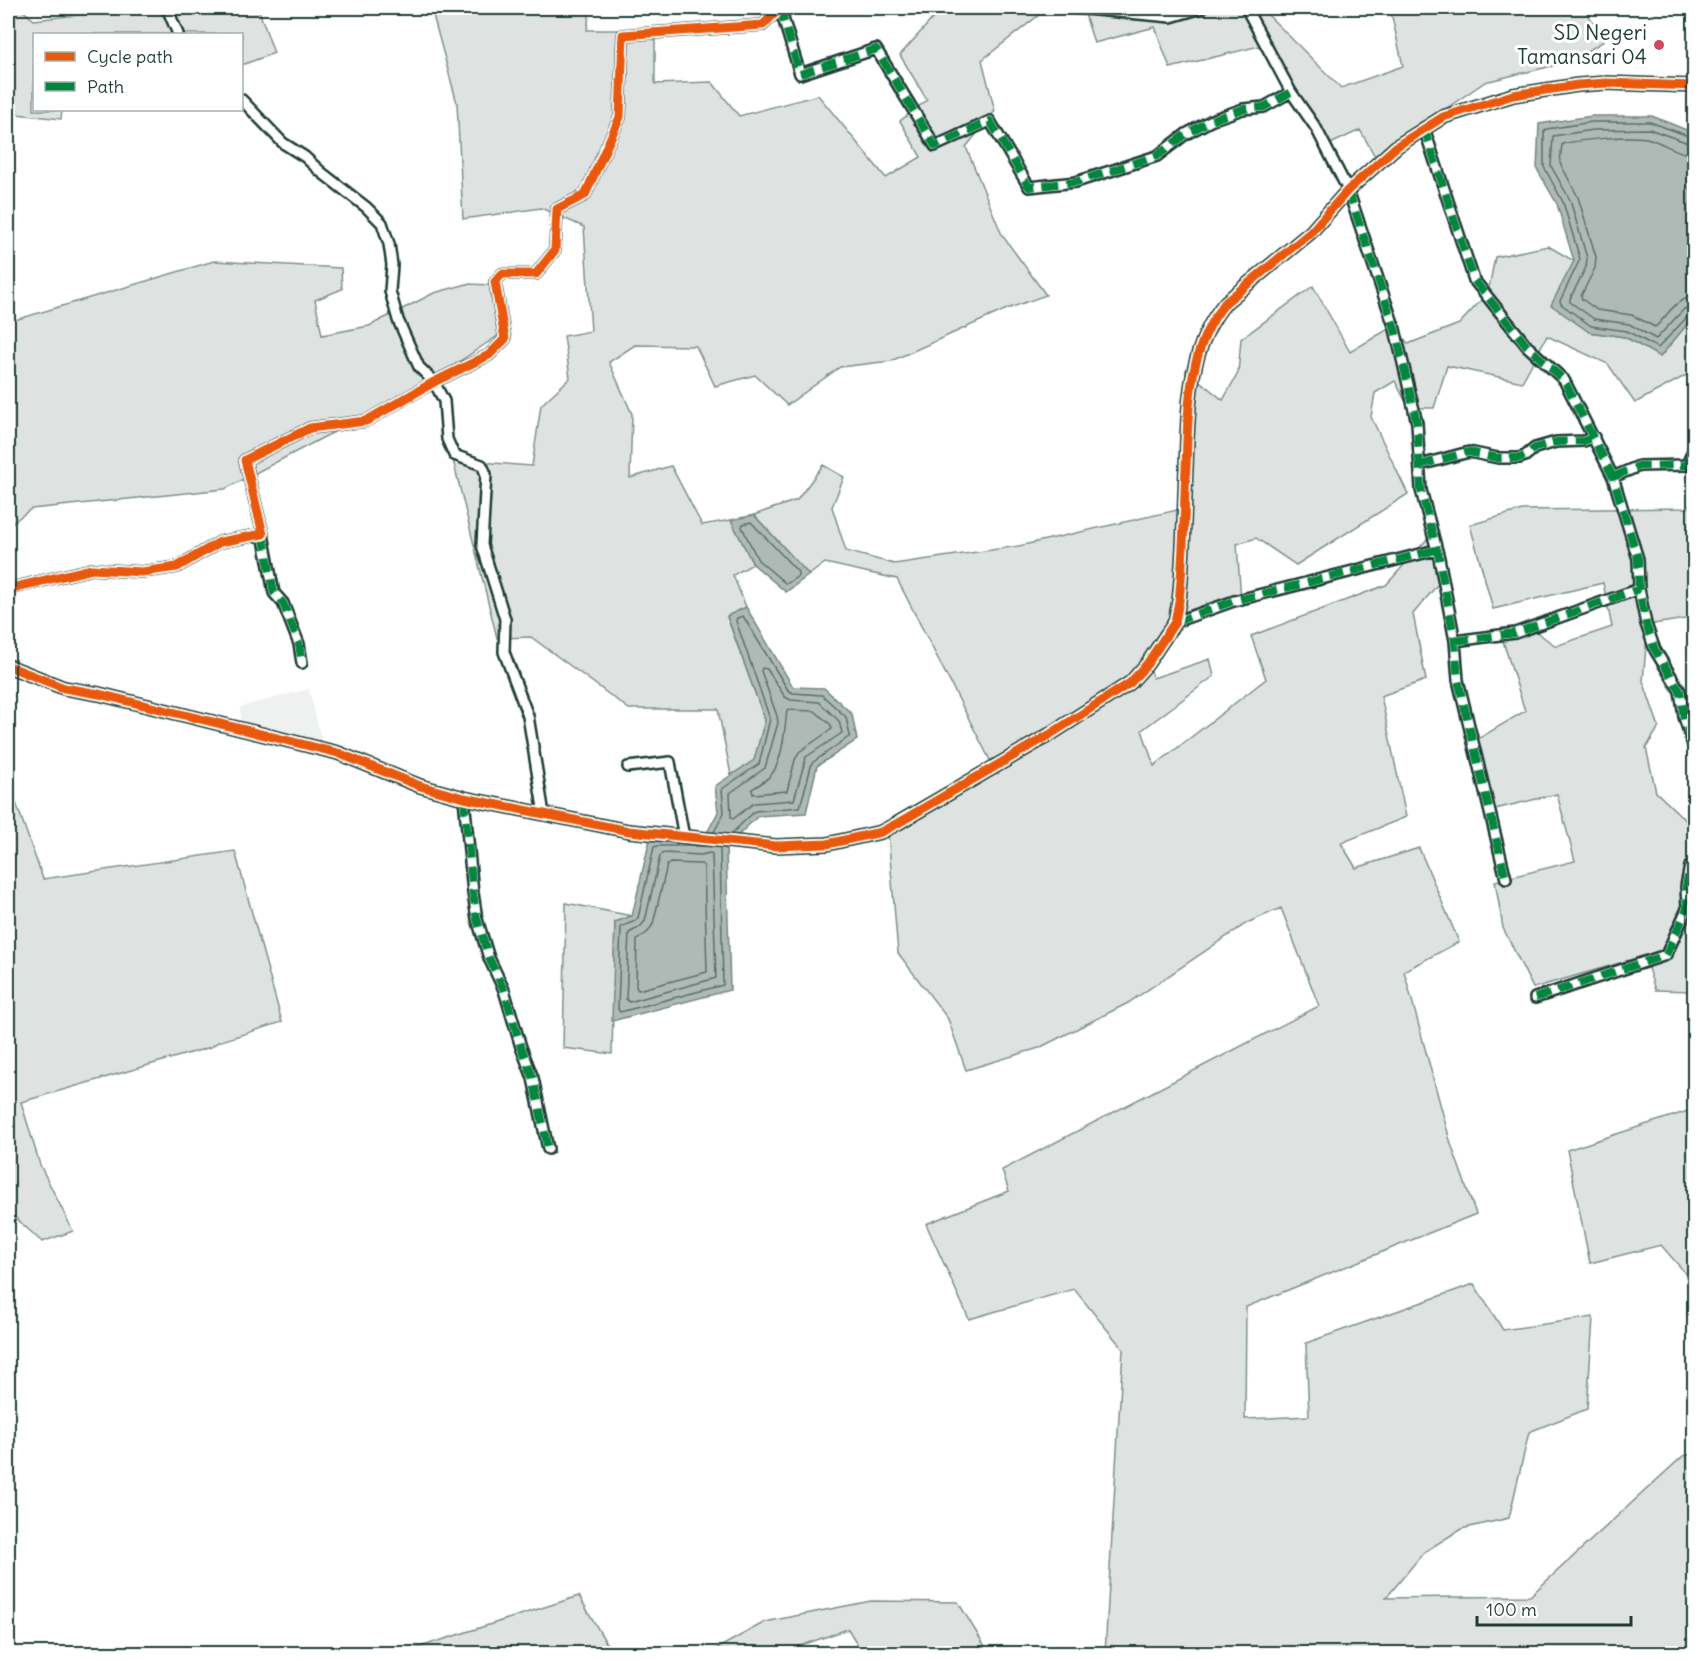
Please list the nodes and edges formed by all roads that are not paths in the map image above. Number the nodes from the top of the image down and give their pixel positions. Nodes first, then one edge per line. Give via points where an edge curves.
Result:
1 (167, 8) edge
2 (780, 8) edge
3 (1074, 8) edge
4 (1202, 8) edge
5 (1246, 8) edge
6 (178, 33) edge
7 (1695, 86) edge
8 (1291, 92) junction
9 (243, 101) edge
10 (1424, 128) junction
11 (1348, 190) junction
12 (434, 382) junction
13 (1594, 437) junction
14 (1695, 448) edge
15 (1420, 465) junction
16 (1613, 477) junction
17 (263, 534) junction
18 (1436, 549) junction
19 (8, 589) edge
20 (1639, 589) junction
21 (1175, 622) junction
22 (1455, 641) junction
23 (302, 663) dead end
24 (8, 666) edge
25 (1695, 748) edge
26 (628, 766) dead end
27 (464, 798) junction
28 (544, 814) junction
29 (684, 837) junction
30 (1695, 864) edge
31 (1506, 879) dead end
32 (1535, 998) dead end
33 (548, 1149) dead end

1 - 6 street
2 - 8 street via 800,74 876,49 935,146 990,121 1029,187 1076,182 1157,156 1214,118 1264,107
2 - 12 street via 763,25 623,35 620,117 585,195 557,209 555,250 536,274 502,274 495,282 504,339 489,355
3 - 4 street via 1171,17
5 - 8 street
7 - 10 street via 1597,84 1513,95 1443,117
8 - 11 street via 1316,128
9 - 12 street via 283,142 382,223 389,244 390,291 398,320 419,367
10 - 11 street via 1397,146
10 - 13 street via 1474,280 1527,346 1564,380
11 - 15 street via 1395,329 1418,423
11 - 21 street via 1311,231 1226,302 1206,333 1195,366 1188,412 1182,579
12 - 17 street via 366,421 310,428 245,460
12 - 28 street via 444,401 447,439 454,455 482,465 486,474 483,545 505,619 504,652 528,716
13 - 15 street via 1556,442 1519,458 1469,452
13 - 16 street
14 - 16 street via 1687,465 1639,466
15 - 18 street via 1421,490
16 - 20 street via 1638,559
17 - 19 street via 220,542 177,567 142,573 92,569
17 - 23 street via 274,592 283,603
18 - 21 street via 1234,601
18 - 22 street
20 - 22 street via 1515,633
20 - 25 street via 1655,650 1680,691
21 - 29 street via 1130,683 1049,735 881,832 827,844 776,846
22 - 31 street via 1458,680
24 - 27 street via 63,688 338,753 420,786
26 - 29 street via 670,762
27 - 28 street
27 - 33 street via 477,920 533,1078
28 - 29 street
30 - 32 street via 1690,866 1686,886 1687,909 1666,955

